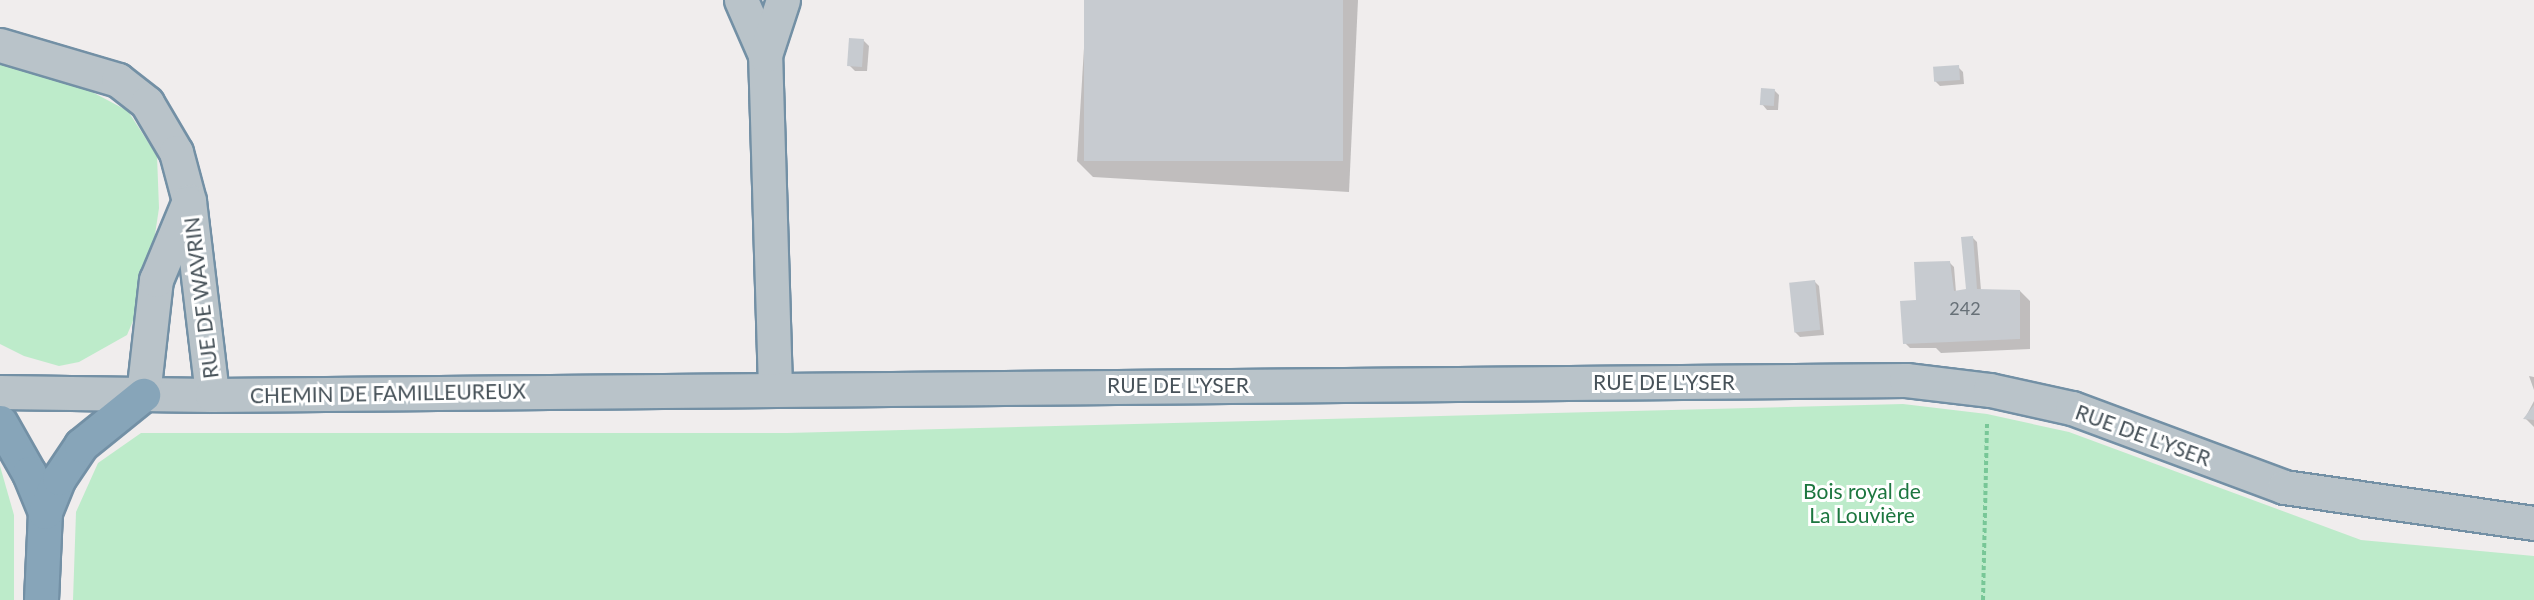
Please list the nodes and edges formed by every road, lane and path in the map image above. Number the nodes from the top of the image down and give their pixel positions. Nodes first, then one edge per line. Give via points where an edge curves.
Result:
1 (741, 0) edge
2 (783, 0) edge
3 (0, 45) edge
4 (765, 55) junction
5 (189, 201) junction
6 (775, 387) junction
7 (0, 392) edge
8 (143, 395) junction
9 (212, 395) junction
10 (1987, 414) dead end
11 (0, 422) edge
12 (45, 512) junction
13 (2534, 523) edge
14 (41, 600) edge
15 (1983, 600) edge

1 - 4 street
2 - 4 street
3 - 5 street, RUE DE WAVRIN via 118,80 147,103 176,152
4 - 6 street
5 - 8 street, RUE DE WAVRIN via 156,280
5 - 9 street, RUE DE WAVRIN
6 - 9 street, CHEMIN DE FAMILLEUREUX
6 - 13 street, RUE DE L'YSER via 1906,380 1990,390 2072,408 2284,487
7 - 8 street, CHEMIN DE FAMILLEUREUX
8 - 9 street, CHEMIN DE FAMILLEUREUX
8 - 12 highway via 81,445 59,478
10 - 15 path
11 - 12 highway via 29,472
12 - 14 highway

